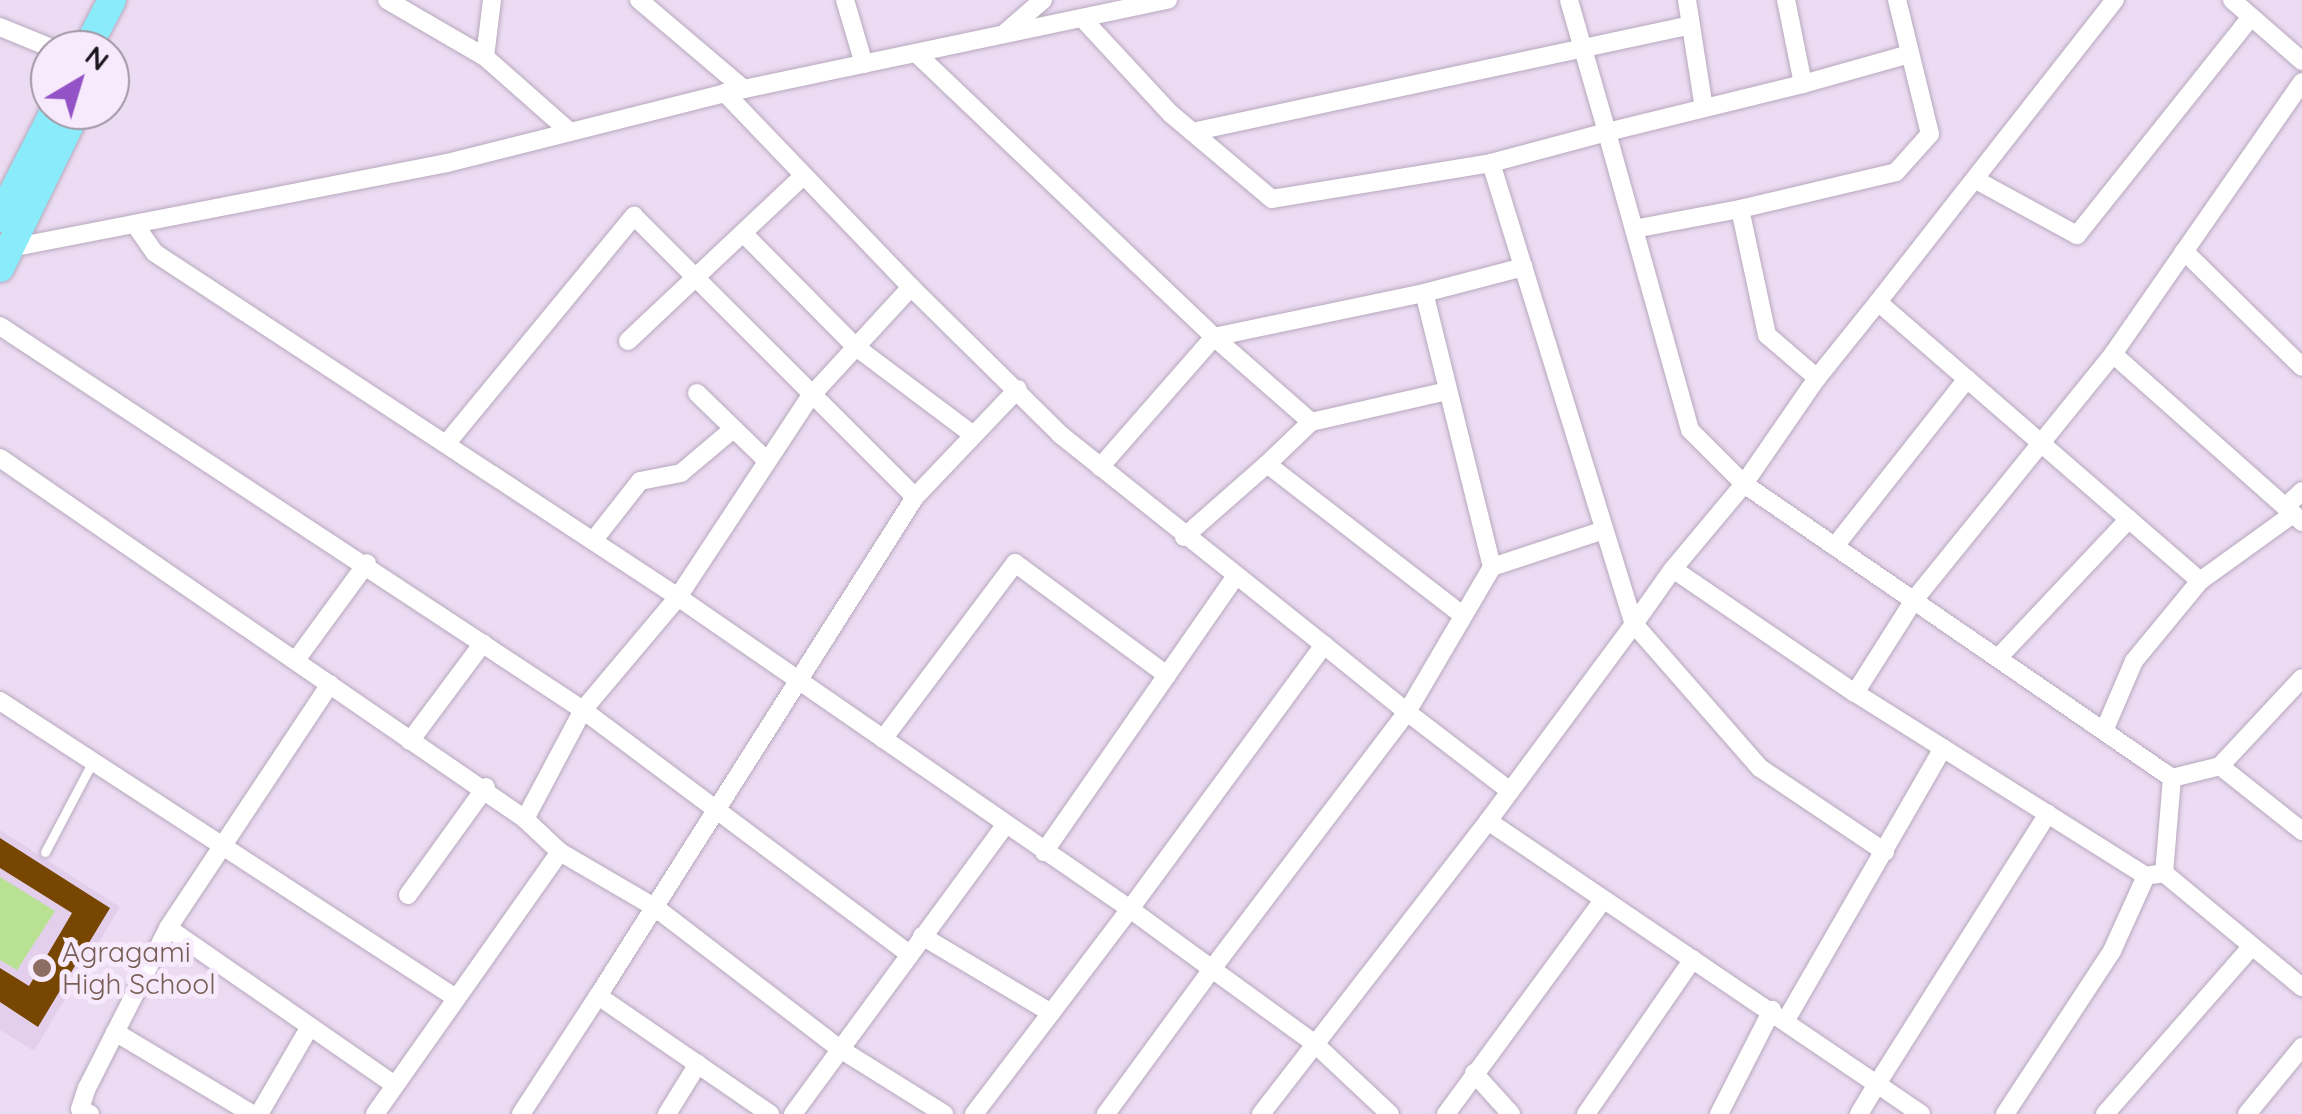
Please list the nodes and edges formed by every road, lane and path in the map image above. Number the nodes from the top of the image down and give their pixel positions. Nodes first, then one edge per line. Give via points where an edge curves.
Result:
1 (112, 0) edge
2 (132, 0) edge
3 (387, 0) edge
4 (492, 0) edge
5 (639, 0) edge
6 (845, 0) edge
7 (1043, 0) edge
8 (1168, 0) edge
9 (1569, 0) edge
10 (1686, 0) edge
11 (1786, 0) edge
12 (1897, 0) edge
13 (2114, 0) edge
14 (2232, 0) edge
15 (2251, 16) junction
16 (1082, 18) junction
17 (1690, 25) junction
18 (0, 27) edge
19 (96, 30) edge
20 (117, 30) edge
21 (1002, 36) junction
22 (30, 39) edge
23 (1584, 52) junction
24 (916, 54) junction
25 (1910, 54) junction
26 (485, 57) junction
27 (2302, 60) edge
28 (864, 64) junction
29 (2302, 82) edge
30 (1803, 84) junction
31 (744, 89) junction
32 (724, 93) junction
33 (1704, 108) junction
34 (45, 130) edge
35 (67, 130) edge
36 (570, 132) junction
37 (1192, 132) junction
38 (1607, 132) junction
39 (1491, 163) junction
40 (800, 179) junction
41 (1976, 180) junction
42 (1740, 209) junction
43 (0, 218) edge
44 (138, 229) junction
45 (1634, 229) junction
46 (745, 235) junction
47 (2184, 251) junction
48 (3, 256) edge
49 (1524, 266) junction
50 (698, 279) junction
51 (911, 287) junction
52 (1424, 293) junction
53 (1878, 302) junction
54 (0, 326) edge
55 (1214, 336) junction
56 (628, 341) dead end
57 (856, 347) junction
58 (2113, 354) junction
59 (2302, 367) edge
60 (1817, 378) junction
61 (1967, 379) junction
62 (1018, 389) junction
63 (1448, 391) junction
64 (815, 392) junction
65 (696, 394) dead end
66 (1311, 422) junction
67 (734, 428) junction
68 (973, 435) junction
69 (2041, 443) junction
70 (446, 444) junction
71 (0, 458) edge
72 (766, 459) junction
73 (1267, 464) junction
74 (1100, 467) junction
75 (1744, 484) junction
76 (2302, 491) edge
77 (915, 497) junction
78 (2293, 515) edge
79 (2128, 519) junction
80 (1604, 530) junction
81 (1184, 537) junction
82 (592, 541) junction
83 (1835, 546) junction
84 (367, 563) junction
85 (1492, 567) junction
86 (1673, 570) junction
87 (1235, 578) junction
88 (2200, 581) junction
89 (678, 597) junction
90 (1914, 600) junction
91 (1461, 614) junction
92 (1634, 624) junction
93 (484, 643) junction
94 (1324, 646) junction
95 (1998, 658) junction
96 (296, 660) junction
97 (1167, 675) junction
98 (2302, 678) edge
99 (797, 679) junction
100 (330, 684) junction
101 (1856, 693) junction
102 (0, 701) edge
103 (584, 710) junction
104 (1408, 712) junction
105 (2104, 731) junction
106 (884, 739) junction
107 (410, 742) junction
108 (1942, 748) junction
109 (94, 758) junction
110 (2220, 766) junction
111 (2172, 778) junction
112 (486, 787) junction
113 (1510, 791) junction
114 (716, 814) junction
115 (2048, 814) junction
116 (525, 819) junction
117 (1488, 821) junction
118 (1006, 824) junction
119 (2302, 832) edge
120 (223, 842) junction
121 (45, 852) dead end
122 (560, 852) junction
123 (1044, 852) junction
124 (1885, 852) junction
125 (2155, 874) junction
126 (408, 895) dead end
127 (1602, 902) junction
128 (656, 908) junction
129 (1130, 909) junction
130 (168, 928) junction
131 (922, 936) junction
132 (2252, 946) junction
133 (909, 954) junction
134 (1693, 959) junction
135 (1212, 969) junction
136 (2302, 987) edge
137 (598, 996) junction
138 (456, 998) junction
139 (1051, 1013) junction
140 (1779, 1015) junction
141 (310, 1028) junction
142 (116, 1032) junction
143 (1314, 1042) junction
144 (2302, 1047) edge
145 (840, 1048) junction
146 (698, 1064) junction
147 (1474, 1073) junction
148 (1878, 1084) junction
149 (395, 1085) junction
150 (90, 1114) edge
151 (256, 1114) edge
152 (375, 1114) edge
153 (521, 1114) edge
154 (667, 1114) edge
155 (770, 1114) edge
156 (793, 1114) edge
157 (944, 1114) edge
158 (974, 1114) edge
159 (1106, 1114) edge
160 (1261, 1114) edge
161 (1390, 1114) edge
162 (1446, 1114) edge
163 (1510, 1114) edge
164 (1586, 1114) edge
165 (1719, 1114) edge
166 (1859, 1114) edge
167 (1921, 1114) edge
168 (2005, 1114) edge
169 (2105, 1114) edge
170 (2248, 1114) edge

1 - 19 main road
2 - 20 main road
3 - 26 street
4 - 26 street
5 - 31 street
6 - 28 street
7 - 21 street
8 - 16 street
9 - 23 street
10 - 17 street
11 - 30 street
12 - 25 street
13 - 41 street
14 - 15 street
15 - 27 street
15 - 41 street via 2078,235
16 - 21 street
16 - 37 street
17 - 23 street
17 - 33 street
18 - 22 street
21 - 24 street
23 - 37 street
23 - 38 street
24 - 28 street
24 - 55 street
25 - 30 street
25 - 42 street via 1930,134 1896,172
26 - 36 street
28 - 31 street
29 - 47 street
30 - 33 street
31 - 32 street
32 - 36 street
32 - 40 street
33 - 38 street
34 - 43 main road
35 - 48 main road
36 - 44 street
37 - 39 street via 1272,198
38 - 39 street
38 - 45 street
39 - 49 street
40 - 46 street
40 - 51 street
41 - 53 street
42 - 45 street
42 - 60 street via 1767,335
44 - 48 street
44 - 70 street via 155,254
45 - 75 street via 1690,430
46 - 50 street
46 - 57 street
47 - 58 street
47 - 59 street
49 - 52 street
49 - 80 street
50 - 56 street
50 - 64 street
50 - 70 street via 640,220 627,219
51 - 57 street
51 - 62 street
52 - 55 street
52 - 63 street
53 - 60 street
53 - 61 street
54 - 84 street
55 - 66 street
55 - 74 street
57 - 64 street
57 - 68 street
58 - 69 street
58 - 78 street
60 - 75 street
61 - 69 street
61 - 83 street
62 - 68 street
62 - 74 street
63 - 66 street
63 - 85 street
64 - 72 street
64 - 77 street
65 - 67 street
66 - 73 street
67 - 72 street
67 - 82 street via 681,473 640,482
68 - 77 street
69 - 79 street
69 - 90 street
70 - 82 street
71 - 96 street
72 - 89 street
73 - 81 street
73 - 91 street
74 - 81 street
75 - 83 street
75 - 86 street
76 - 78 street
77 - 99 street
78 - 88 street
79 - 88 street
79 - 95 street
80 - 85 street
80 - 92 street
81 - 87 street
82 - 89 street
83 - 90 street
84 - 93 street
84 - 96 street
85 - 91 street
86 - 92 street
86 - 101 street
87 - 94 street
87 - 97 street
88 - 105 street via 2134,661
89 - 99 street
89 - 103 street
90 - 95 street
90 - 101 street
91 - 104 street
92 - 113 street
92 - 124 street via 1760,768
93 - 103 street
93 - 107 street
94 - 104 street
94 - 129 street
95 - 105 street
96 - 100 street
97 - 106 street via 1015,563
97 - 123 street
98 - 110 street
99 - 106 street
99 - 114 street
100 - 107 street
100 - 120 street
101 - 108 street
102 - 109 street
103 - 114 street
103 - 116 street
104 - 113 street
104 - 135 street
105 - 111 street
106 - 118 street
107 - 112 street
108 - 115 street
108 - 124 street
109 - 120 street
109 - 121 lane
110 - 111 street
110 - 119 street
111 - 125 street
112 - 116 street
112 - 126 street
113 - 117 street
114 - 128 street
114 - 133 street
115 - 125 street
115 - 148 street
116 - 122 street
117 - 127 street
117 - 143 street
118 - 123 street
118 - 131 street
120 - 130 street
120 - 138 street
122 - 128 street
122 - 138 street
123 - 129 street
124 - 140 street
125 - 132 street
125 - 168 street
127 - 134 street
127 - 147 street
128 - 137 street
128 - 145 street
129 - 135 street
129 - 139 street
130 - 141 street
130 - 142 street
131 - 133 street
131 - 139 street
132 - 136 street
132 - 169 street
133 - 145 street
134 - 140 street
134 - 164 street
135 - 143 street
135 - 159 street
137 - 146 street
137 - 153 street
138 - 149 street
139 - 158 street
140 - 148 street
140 - 165 street
141 - 149 street
141 - 151 street
142 - 150 street via 80,1108
142 - 151 street
143 - 160 street
143 - 161 street
144 - 170 street
145 - 156 street
145 - 157 street
146 - 154 street
146 - 155 street
147 - 162 street
147 - 163 street
148 - 166 street
148 - 167 street
149 - 152 street

